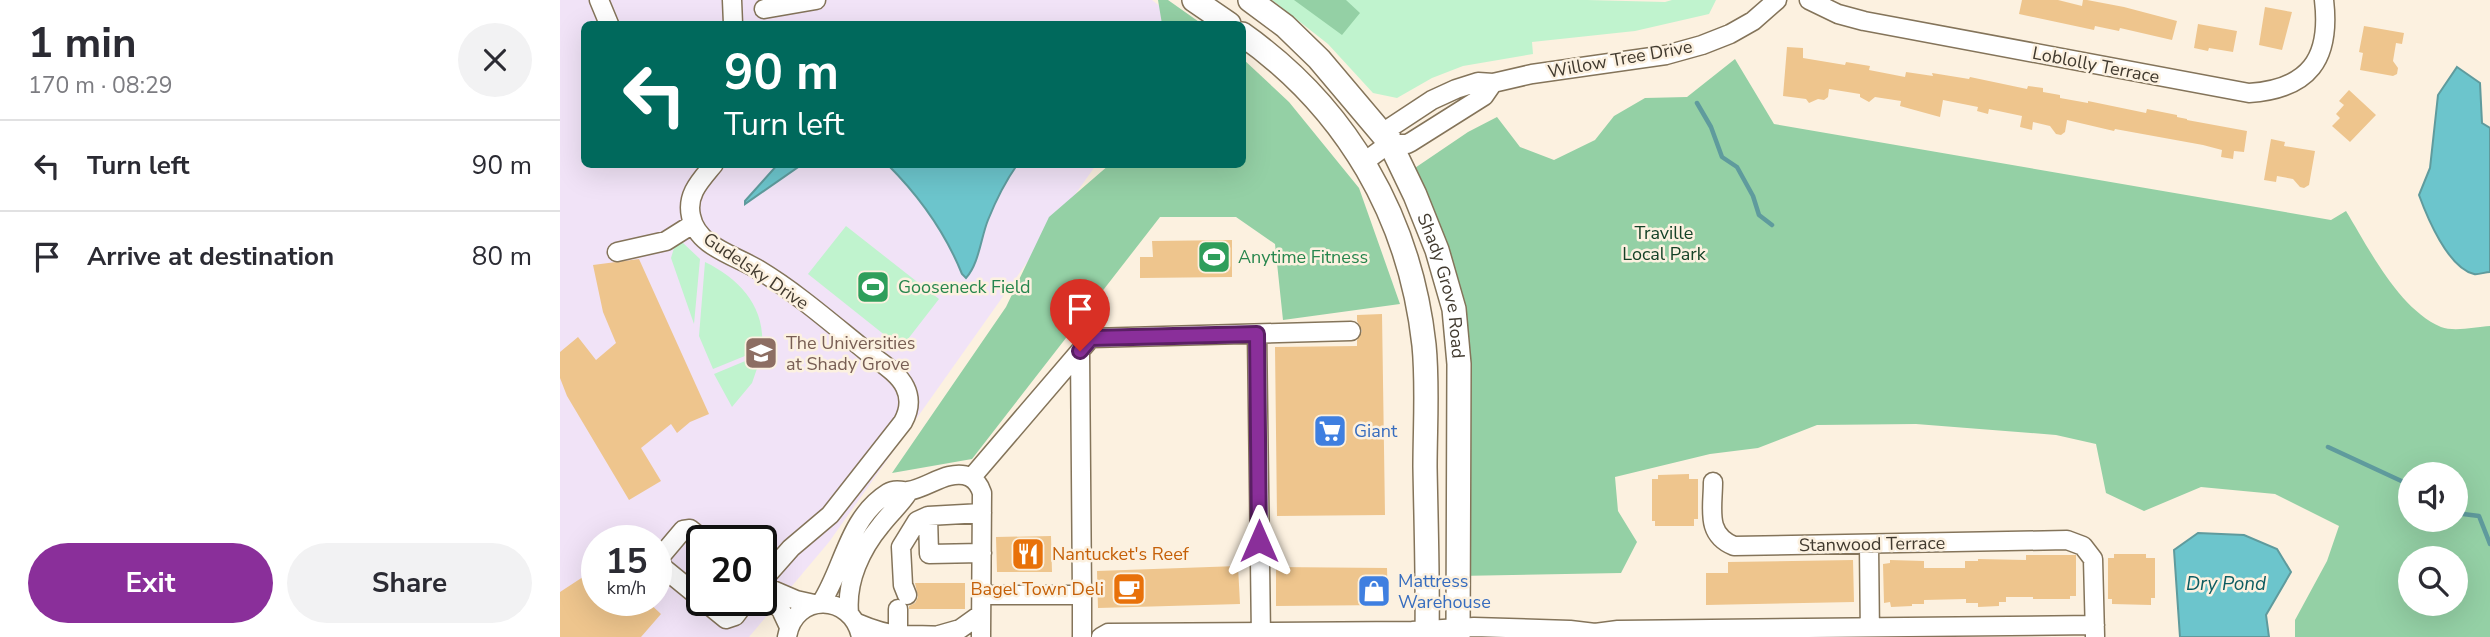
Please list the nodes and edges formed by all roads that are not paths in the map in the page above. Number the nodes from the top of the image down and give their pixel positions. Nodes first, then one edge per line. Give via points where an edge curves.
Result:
1 (599, 0) edge
2 (732, 0) edge
3 (816, 0) edge
4 (1194, 0) edge
5 (1250, 0) edge
6 (1777, 0) edge
7 (1809, 0) edge
8 (2323, 0) edge
9 (764, 11) edge
10 (608, 21) edge
11 (733, 21) edge
12 (1225, 21) edge
13 (1246, 37) edge
14 (1390, 144) junction
15 (1364, 162) junction
16 (711, 168) edge
17 (693, 224) junction
18 (617, 252) dead end
19 (1351, 331) dead end
20 (1257, 334) junction
21 (1080, 351) junction
22 (972, 477) junction
23 (1713, 482) dead end
24 (909, 491) junction
25 (982, 513) junction
26 (928, 516) junction
27 (686, 530) edge
28 (1869, 545) junction
29 (982, 553) junction
30 (777, 565) edge
31 (686, 586) edge
32 (777, 592) edge
33 (981, 595) junction
34 (818, 604) junction
35 (1082, 604) junction
36 (777, 605) edge
37 (981, 614) junction
38 (855, 624) edge
39 (2095, 631) edge
40 (788, 632) edge
41 (2015, 632) edge
42 (1458, 633) edge
43 (1870, 633) edge
44 (1427, 634) edge
45 (1104, 635) edge
46 (1261, 635) edge
47 (1588, 635) edge
48 (900, 636) edge
49 (945, 636) edge
50 (981, 637) edge
51 (1082, 637) edge

1 - 10 street
2 - 11 street
3 - 9 street
4 - 12 main road
5 - 14 main road, Shady Grove Road via 1319,59
6 - 14 street, Willow Tree Drive via 1730,34 1666,55 1456,89 1391,127
7 - 8 street, Loblolly Terrace via 1864,21 2249,93 2274,91 2303,76 2325,40
13 - 15 main road, Shady Grove Road via 1301,82
14 - 15 street, Willow Tree Drive
14 - 42 main road, Shady Grove Road via 1437,250 1454,309 1459,364
15 - 44 main road, Shady Grove Road via 1384,197 1413,277 1424,346
16 - 17 street, Gudelsky Drive via 694,190
17 - 18 street via 656,244
17 - 30 street, Gudelsky Drive via 710,244 772,278 851,339 897,377 908,394 909,408 892,437 830,515
19 - 20 street
20 - 21 street via 1091,338
20 - 46 street
21 - 22 street
21 - 35 street
22 - 24 street via 956,474
22 - 25 street via 982,493
23 - 28 street, Stanwood Terrace via 1713,528 1722,541 1734,546
24 - 34 street via 887,493 867,512
24 - 38 street via 863,552 848,593
25 - 26 street
25 - 29 street
26 - 29 street via 929,554
26 - 48 street via 917,521 901,547
27 - 31 street via 661,556 661,566
28 - 39 street, Stanwood Terrace via 2067,540 2083,546 2093,559
28 - 43 street
29 - 33 street
32 - 34 street
33 - 35 street
33 - 37 street
34 - 38 street via 840,607
34 - 40 street via 795,617
35 - 45 street
35 - 51 street
36 - 40 street
37 - 49 street
37 - 50 street
38 - 48 street
39 - 41 street
41 - 43 street
42 - 44 street
42 - 47 street via 1570,630
43 - 47 street via 1618,630
44 - 46 street
45 - 46 street
48 - 49 street

